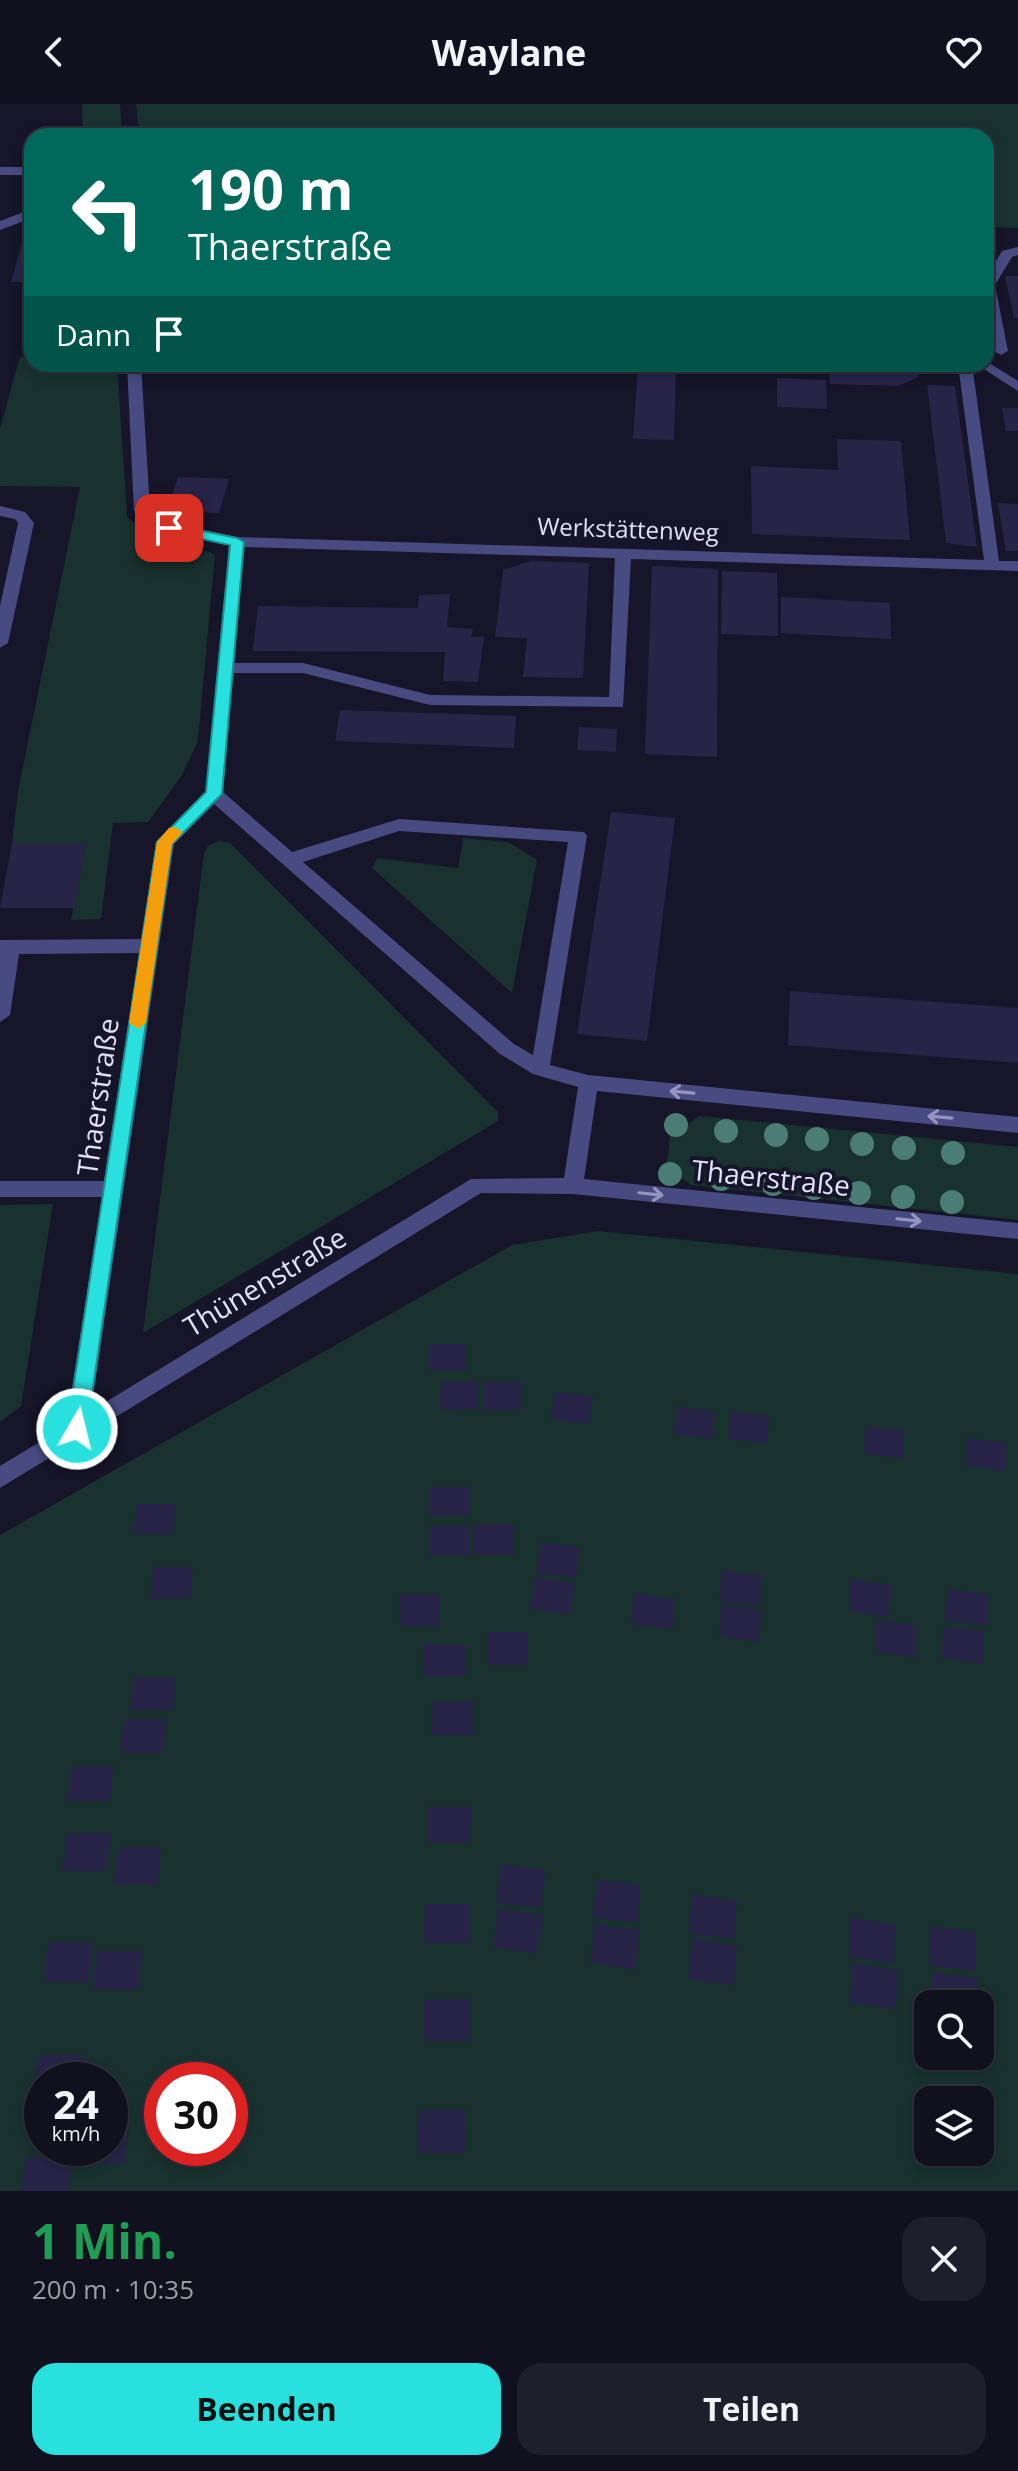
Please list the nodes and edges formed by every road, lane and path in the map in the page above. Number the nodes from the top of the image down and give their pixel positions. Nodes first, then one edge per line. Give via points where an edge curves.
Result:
1 (0, 171) edge
2 (24, 171) edge
3 (24, 216) edge
4 (0, 226) edge
5 (1018, 251) edge
6 (994, 275) edge
7 (994, 351) edge
8 (1018, 352) edge
9 (994, 371) edge
10 (134, 372) edge
11 (966, 372) edge
12 (1018, 387) edge
13 (0, 511) edge
14 (237, 542) junction
15 (623, 554) junction
16 (992, 565) junction
17 (1018, 566) edge
18 (0, 643) edge
19 (226, 668) junction
20 (214, 794) junction
21 (291, 859) junction
22 (149, 946) junction
23 (6, 947) edge
24 (0, 1015) edge
25 (540, 1069) junction
26 (588, 1083) junction
27 (1018, 1125) edge
28 (573, 1186) junction
29 (0, 1189) edge
30 (113, 1189) junction
31 (1018, 1231) edge
32 (77, 1429) junction
33 (0, 1478) edge

1 - 2 street
3 - 4 street
5 - 6 street via 1007,254
7 - 8 street
9 - 12 street
10 - 14 street via 142,511 169,528
11 - 16 street
13 - 18 street via 20,515 26,523
14 - 15 street, Werkstättenweg
14 - 19 street
15 - 16 street, Werkstättenweg
15 - 19 street via 617,703 430,700 303,668
16 - 17 street, Werkstättenweg
19 - 20 street
20 - 21 street
20 - 22 street, Thaerstraße via 165,842
21 - 25 street via 507,1049
21 - 25 street via 399,825 578,836
22 - 23 street
22 - 30 street, Thaerstraße
23 - 24 street
25 - 26 street
27 -> 26 street
26 - 28 street
28 -> 31 street, Thaerstraße
28 - 32 street, Thünenstraße via 478,1185
29 - 30 street
30 - 32 street, Thaerstraße
32 - 33 street, Thünenstraße

